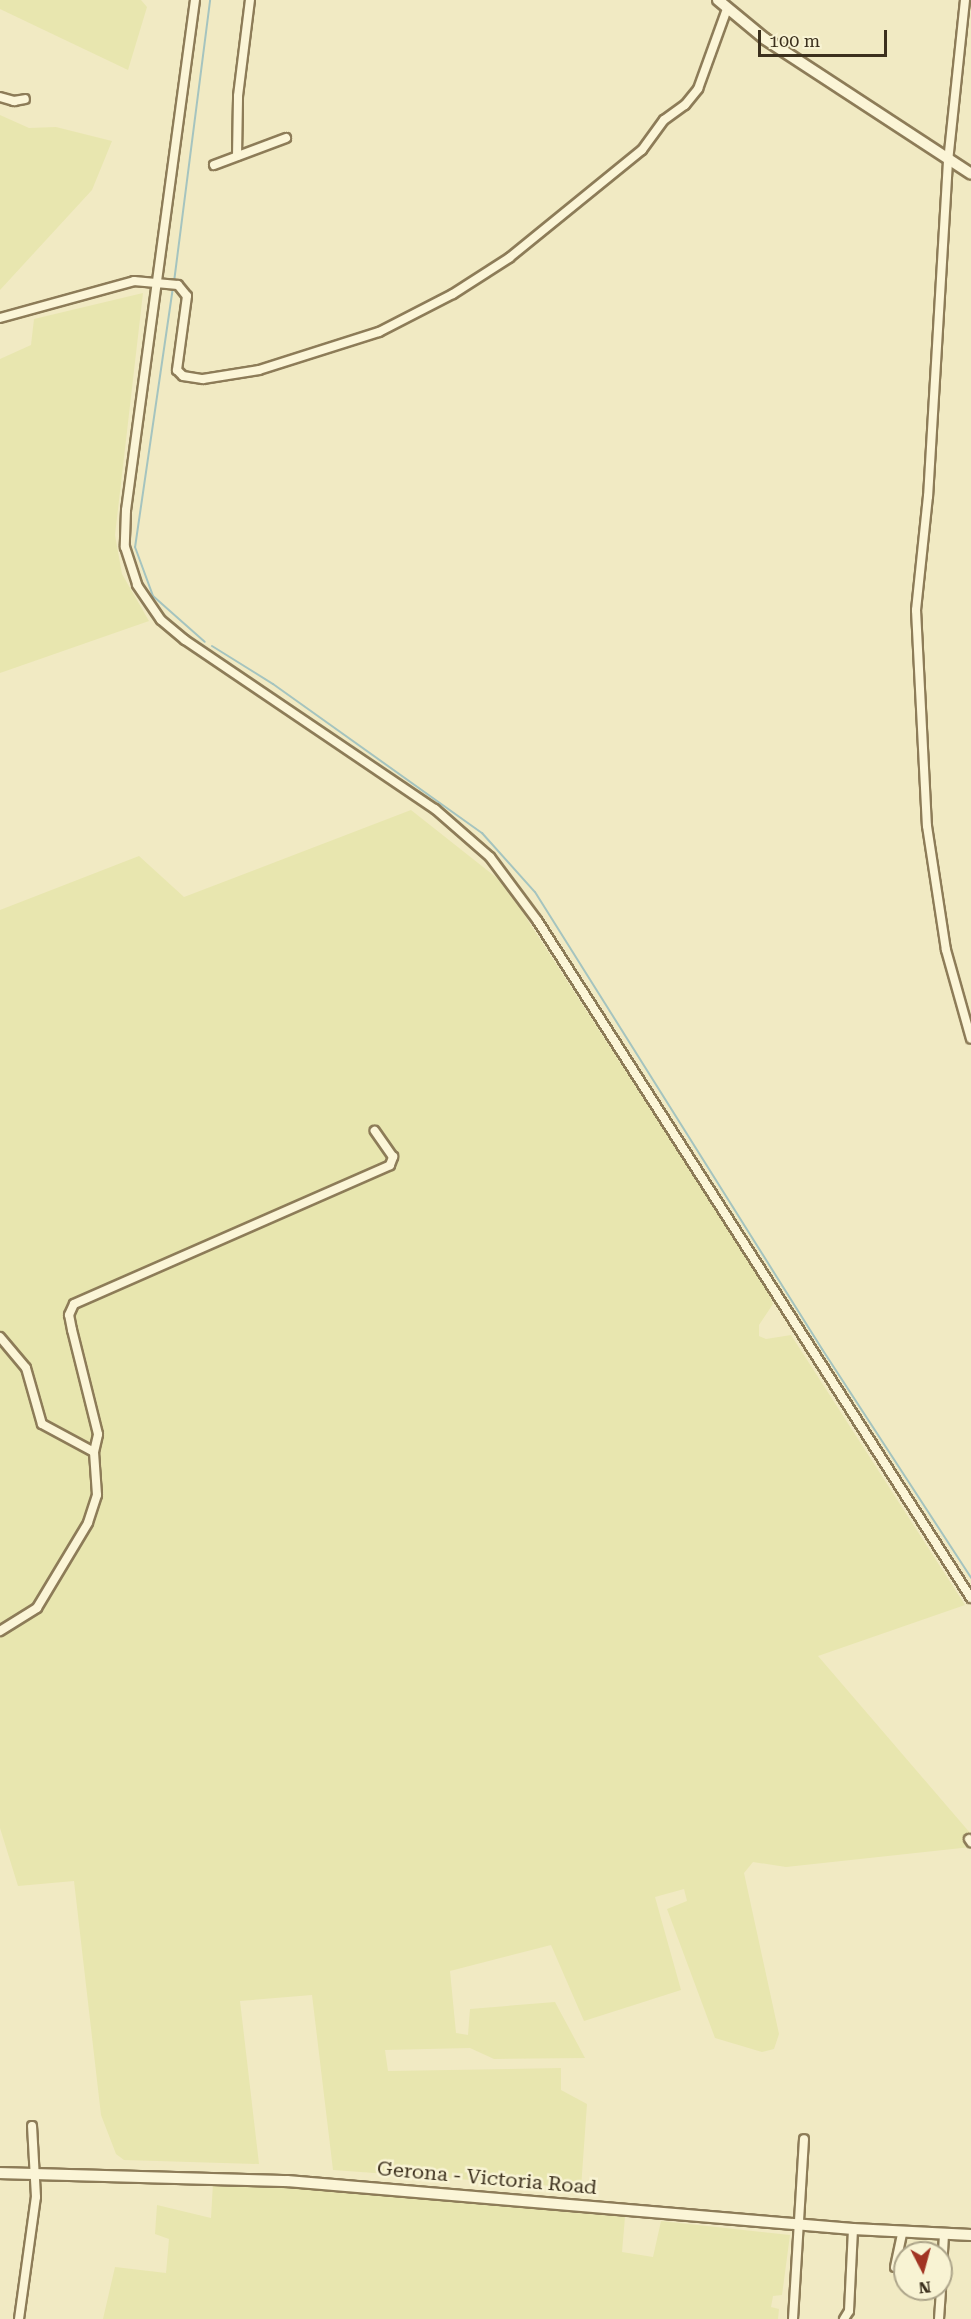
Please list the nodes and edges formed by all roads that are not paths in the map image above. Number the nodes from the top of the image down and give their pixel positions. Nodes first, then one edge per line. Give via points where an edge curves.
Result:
1 (195, 0) edge
2 (250, 0) edge
3 (718, 0) edge
4 (965, 0) edge
5 (727, 9) junction
6 (0, 97) edge
7 (25, 99) dead end
8 (286, 138) dead end
9 (237, 156) junction
10 (948, 160) junction
11 (214, 165) dead end
12 (971, 174) edge
13 (161, 281) junction
14 (0, 318) edge
15 (971, 1039) edge
16 (375, 1131) dead end
17 (0, 1337) edge
18 (94, 1452) junction
19 (971, 1598) edge
20 (0, 1631) edge
21 (32, 2126) dead end
22 (804, 2139) dead end
23 (0, 2173) edge
24 (36, 2174) junction
25 (800, 2224) junction
26 (853, 2229) junction
27 (902, 2232) junction
28 (944, 2234) junction
29 (971, 2235) edge
30 (900, 2241) edge
31 (944, 2241) edge
32 (940, 2301) edge
33 (19, 2319) edge
34 (793, 2319) edge
35 (844, 2319) edge
36 (939, 2319) edge

1 - 13 street
2 - 9 street via 238,96
3 - 5 main road
4 - 10 street
5 - 10 main road
5 - 13 street via 698,89 685,105 664,120 642,150 509,258 405,320 259,370 216,379 189,378 179,374 176,365 187,296 178,285
6 - 7 street
8 - 9 street
9 - 11 street
10 - 12 main road
10 - 15 street via 928,496 917,582 916,663 931,860 946,950
13 - 14 street via 98,289
13 - 19 street via 124,525 126,556 145,599 161,620 185,640 435,809 490,856 537,920
16 - 18 street via 393,1157 390,1165 74,1304 69,1315 98,1434
17 - 18 street via 26,1368 42,1424
18 - 20 street via 97,1495 88,1523 37,1608
21 - 24 street
22 - 25 street
23 - 24 main road, Gerona - Victoria Road
24 - 25 main road, Gerona - Victoria Road via 310,2182
24 - 33 street
25 - 26 main road, Gerona - Victoria Road
25 - 34 street
26 - 27 main road, Gerona - Victoria Road
26 - 35 street via 849,2311
27 - 28 main road, Gerona - Victoria Road
27 - 30 street
28 - 29 main road, Gerona - Victoria Road
28 - 31 street
32 - 36 street

